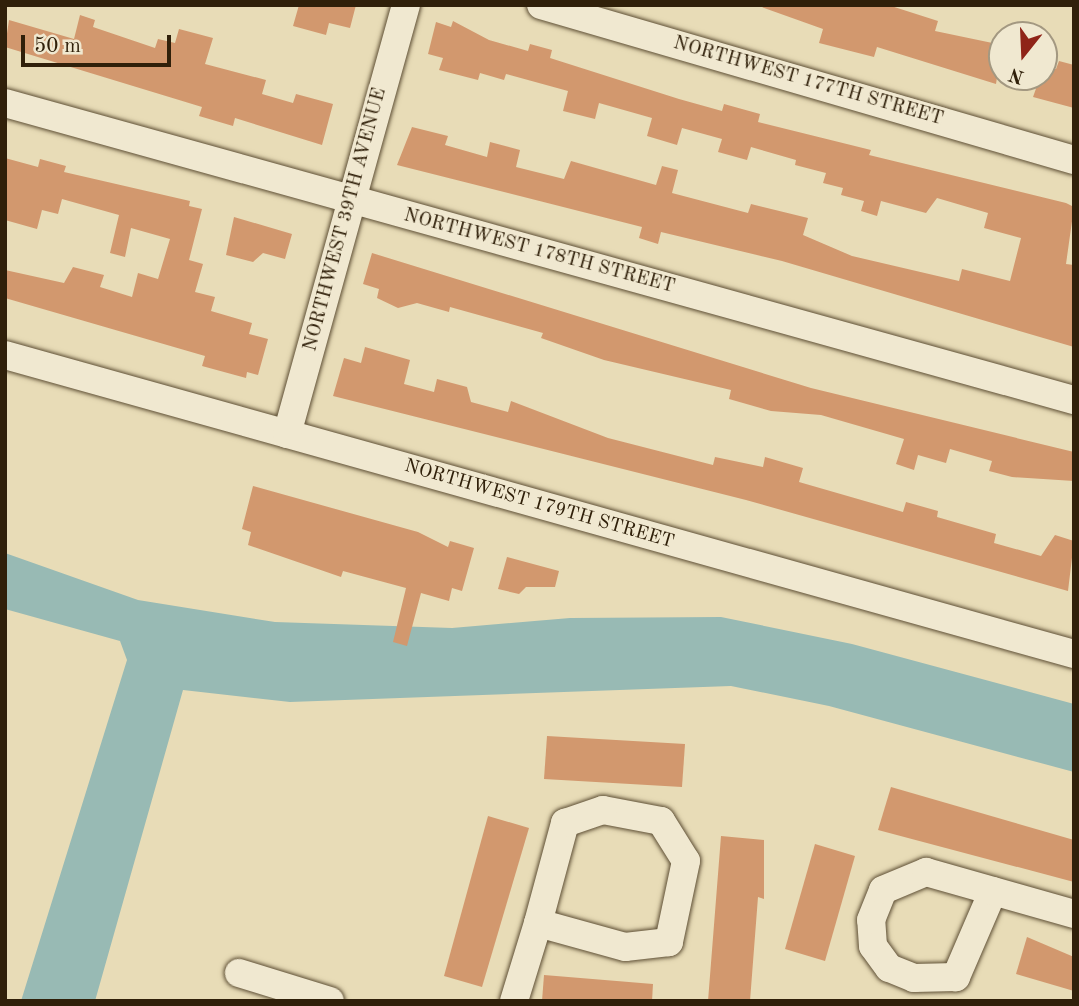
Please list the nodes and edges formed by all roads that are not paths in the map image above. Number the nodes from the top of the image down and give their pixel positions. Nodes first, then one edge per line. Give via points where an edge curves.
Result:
1 (405, 5) edge
2 (541, 5) edge
3 (5, 103) edge
4 (1074, 160) edge
5 (351, 200) junction
6 (5, 355) edge
7 (1074, 400) edge
8 (287, 434) junction
9 (1074, 654) edge
10 (993, 891) junction
11 (1074, 914) edge
12 (538, 923) junction
13 (239, 973) dead end
14 (330, 1001) edge
15 (514, 1001) edge

1 - 5 street, NORTHWEST 39TH AVENUE
2 - 4 street, NORTHWEST 177TH STREET
3 - 5 street, NORTHWEST 178TH STREET
5 - 7 street, NORTHWEST 178TH STREET
5 - 8 street, NORTHWEST 39TH AVENUE
6 - 8 street, NORTHWEST 179TH STREET
8 - 9 street, NORTHWEST 179TH STREET
10 - 10 street via 926,872 904,877 883,890 871,920 873,946 889,968 914,978 956,977
10 - 11 street
12 - 12 street via 565,823 603,810 661,821 686,861 669,942 625,947
12 - 15 street
13 - 14 street

